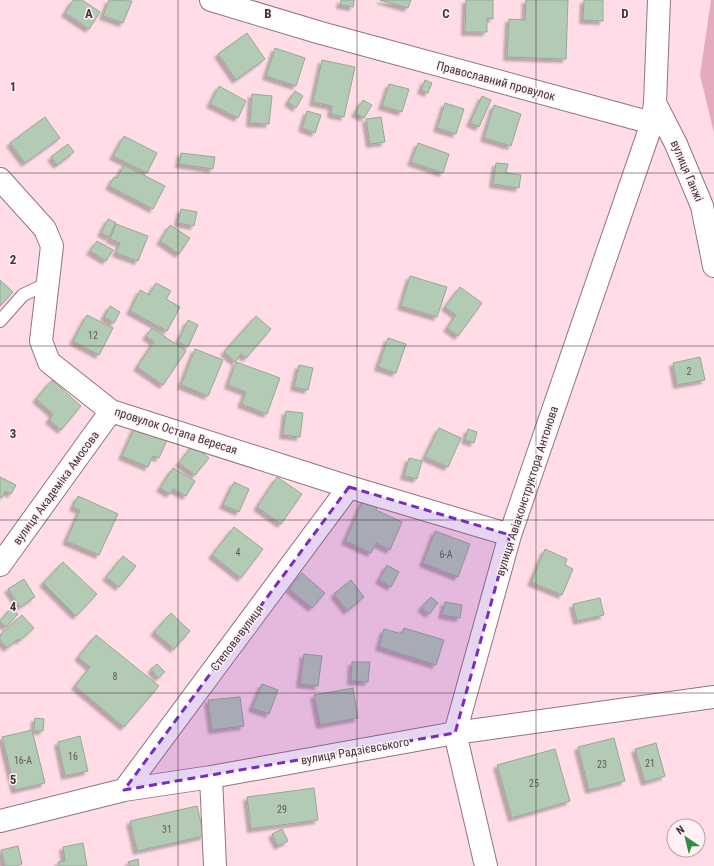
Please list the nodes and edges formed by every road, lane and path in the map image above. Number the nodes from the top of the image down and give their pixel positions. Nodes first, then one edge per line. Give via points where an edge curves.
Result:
1 (211, 0) edge
2 (659, 0) edge
3 (653, 113) junction
4 (0, 179) edge
5 (714, 266) edge
6 (48, 283) junction
7 (0, 321) edge
8 (111, 411) junction
9 (349, 487) junction
10 (510, 535) junction
11 (0, 565) edge
12 (714, 698) edge
13 (455, 733) junction
14 (210, 777) junction
15 (124, 790) junction
16 (0, 821) edge
17 (215, 866) edge
18 (486, 866) edge

1 - 3 street, Православний провулок via 321,34
2 - 3 street
3 - 5 street, вулиця Ганжі via 676,144 702,206
3 - 10 street, вулиця Авіаконструктора Антонова
4 - 6 street, провулок Остапа Вересая via 44,229 52,246
6 - 7 lane via 23,295
6 - 8 street, провулок Остапа Вересая via 41,341 49,362
8 - 9 street, провулок Остапа Вересая
8 - 11 street, вулиця Академіка Амосова
9 - 10 street, провулок Остапа Вересая
9 - 15 street, Степова вулиця
10 - 13 street, вулиця Авіаконструктора Антонова
12 - 13 street, вулиця Радзієвського
13 - 14 street, вулиця Радзієвського
13 - 18 street, вулиця Авіаконструктора Антонова
14 - 15 street, вулиця Радзієвського
14 - 17 street
15 - 16 street, вулиця Радзієвського

